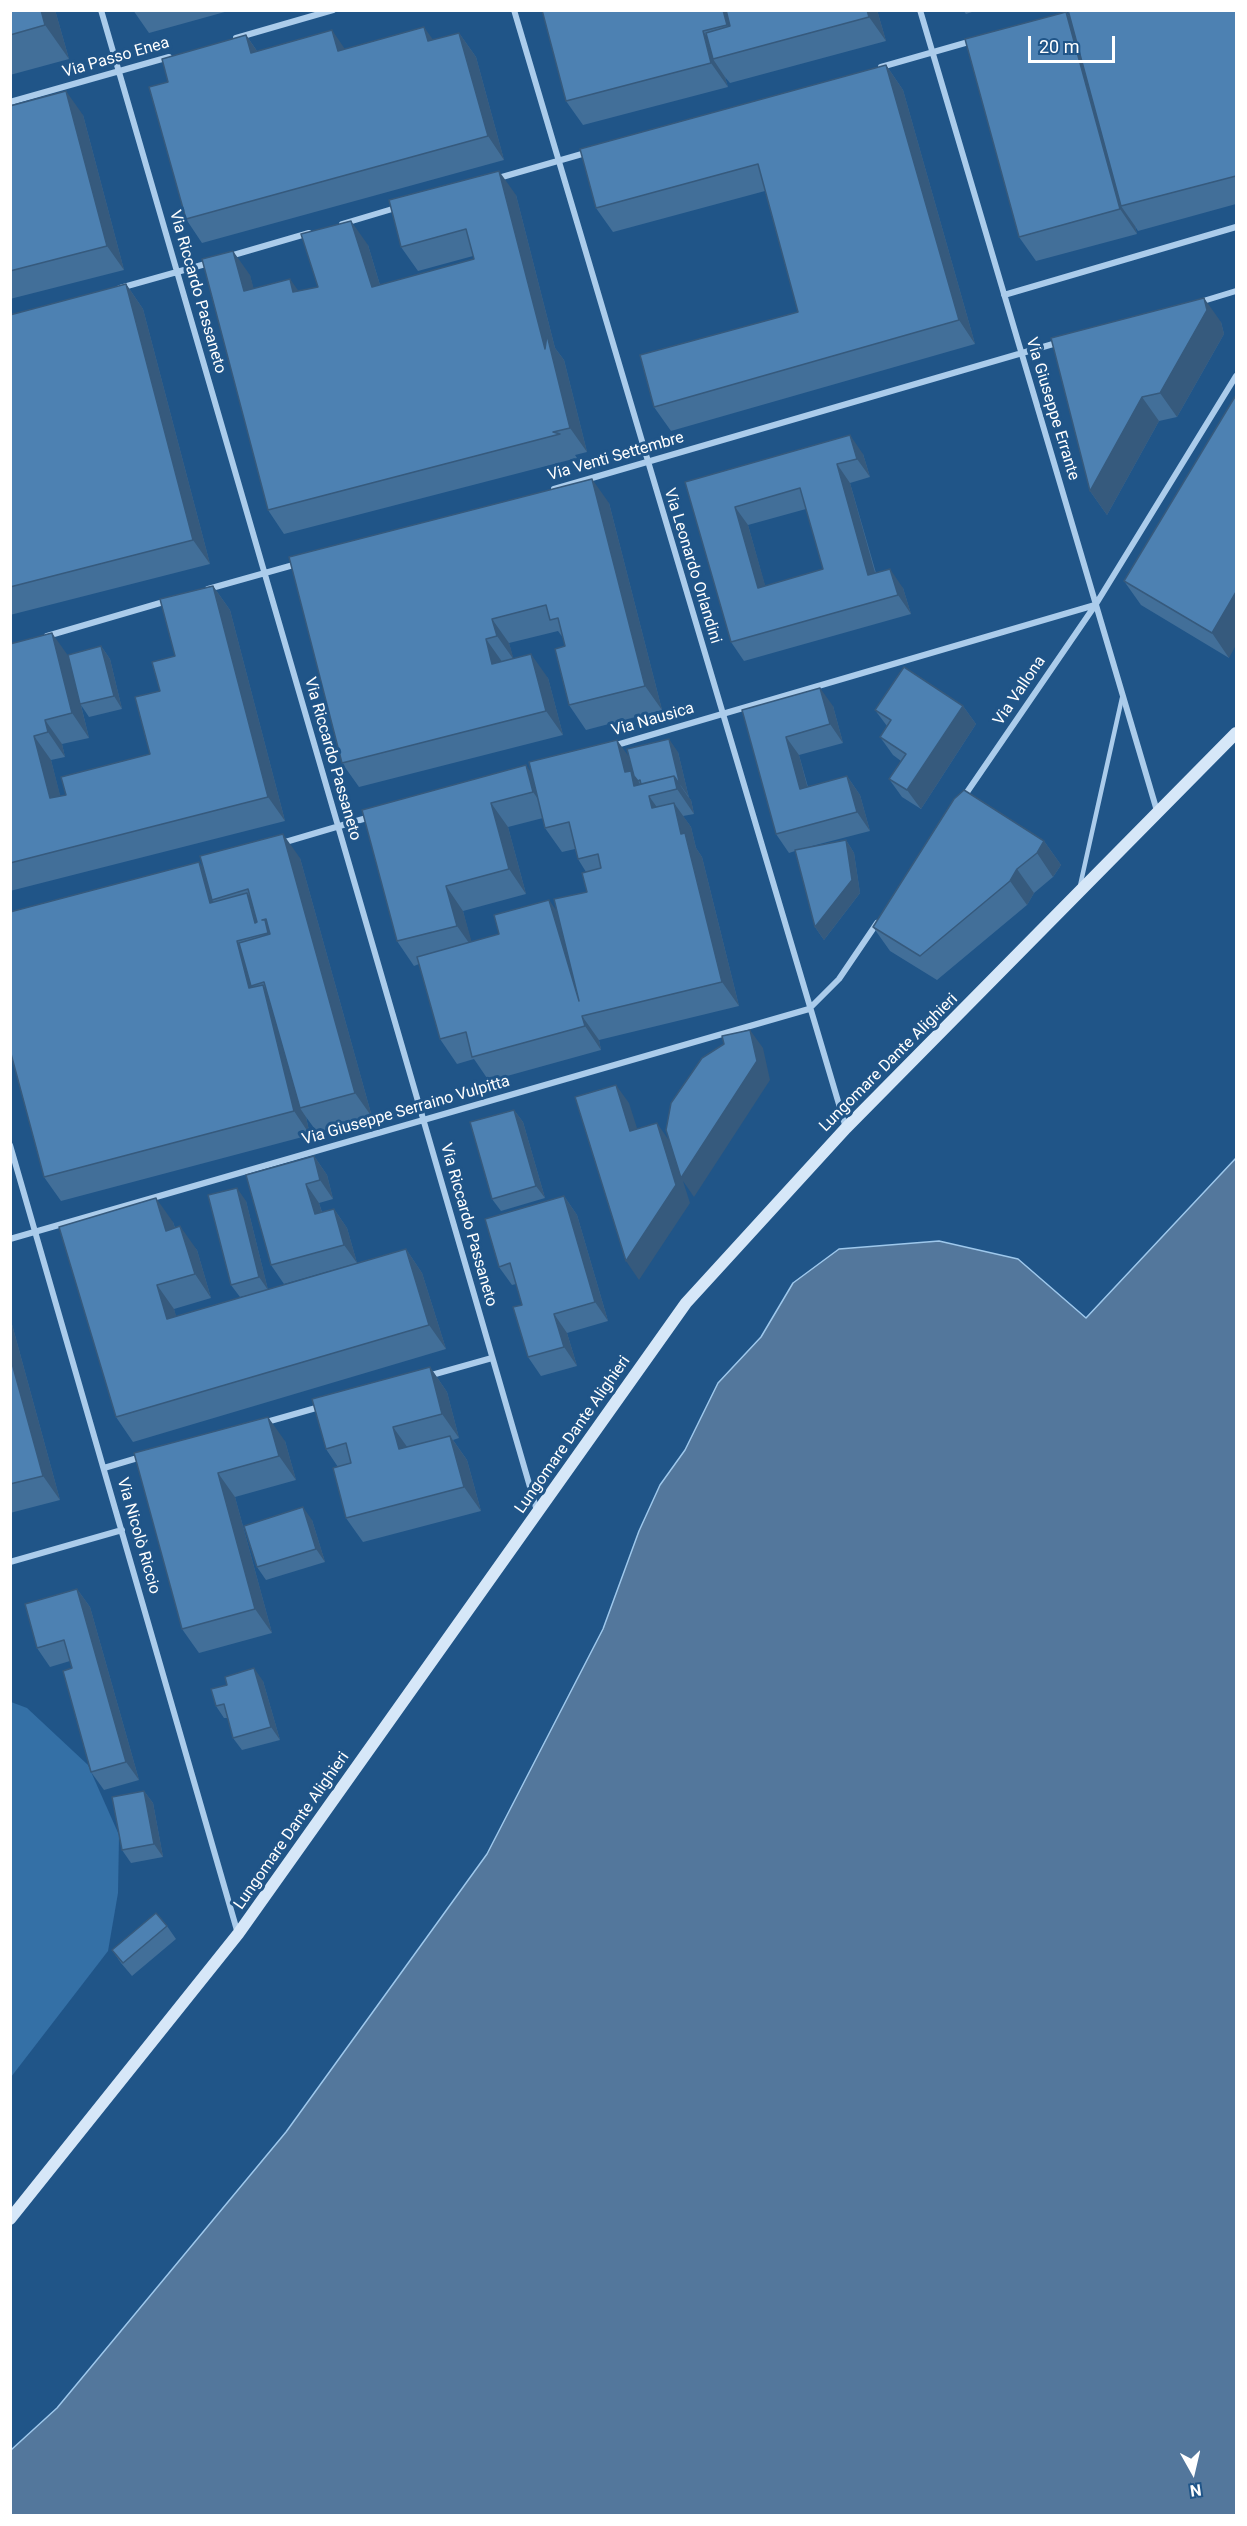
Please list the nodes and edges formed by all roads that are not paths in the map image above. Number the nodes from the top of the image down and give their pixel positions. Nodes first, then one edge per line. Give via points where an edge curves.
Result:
1 (101, 10) edge
2 (333, 10) edge
3 (514, 10) edge
4 (920, 10) edge
5 (232, 39) edge
6 (977, 40) edge
7 (932, 52) junction
8 (175, 56) edge
9 (876, 69) edge
10 (119, 72) junction
11 (10, 102) edge
12 (592, 151) edge
13 (558, 161) junction
14 (491, 180) edge
15 (401, 207) edge
16 (334, 226) edge
17 (1236, 227) edge
18 (312, 233) edge
19 (177, 272) junction
20 (110, 291) edge
21 (1236, 291) edge
22 (1004, 295) junction
23 (1191, 304) edge
24 (1067, 340) edge
25 (1022, 353) junction
26 (1236, 376) edge
27 (648, 462) junction
28 (546, 491) edge
29 (309, 560) edge
30 (264, 573) junction
31 (198, 592) edge
32 (176, 598) edge
33 (1096, 604) junction
34 (44, 637) edge
35 (1123, 695) junction
36 (722, 714) junction
37 (1236, 733) edge
38 (608, 747) edge
39 (960, 801) edge
40 (379, 814) edge
41 (1158, 814) junction
42 (338, 826) junction
43 (270, 846) edge
44 (1077, 896) junction
45 (879, 920) edge
46 (809, 1009) junction
47 (423, 1120) junction
48 (846, 1128) junction
49 (10, 1145) edge
50 (36, 1232) junction
51 (10, 1239) edge
52 (492, 1358) junction
53 (424, 1377) edge
54 (332, 1403) edge
55 (252, 1426) edge
56 (150, 1455) edge
57 (104, 1467) junction
58 (538, 1514) junction
59 (122, 1530) junction
60 (10, 1562) edge
61 (238, 1934) junction
62 (10, 2218) edge

1 - 10 street, Via Riccardo Passaneto
2 - 5 street
3 - 13 street, Via Leonardo Orlandini
4 - 7 street, Via Giuseppe Errante
6 - 7 street
7 - 9 street
7 - 22 street, Via Giuseppe Errante
8 - 10 street, Via Passo Enea
10 - 11 street, Via Passo Enea
10 - 19 street, Via Riccardo Passaneto
12 - 13 street
13 - 14 street
13 - 27 street, Via Leonardo Orlandini
15 - 16 street
17 - 22 street
18 - 19 street
19 - 20 street
19 - 30 street, Via Riccardo Passaneto
21 - 23 street
22 - 25 street, Via Giuseppe Errante
24 - 25 street, Via Venti Settembre
25 - 27 street, Via Venti Settembre
25 - 33 street, Via Giuseppe Errante
26 - 33 street, Via Vallona
27 - 28 street, Via Venti Settembre
27 - 36 street, Via Leonardo Orlandini
29 - 30 street
30 - 31 street
30 - 42 street, Via Riccardo Passaneto
32 - 34 street
33 - 35 street, Via Giuseppe Errante
33 - 36 street, Via Nausica
33 - 39 street, Via Vallona
35 - 41 street, Via Giuseppe Errante
35 - 44 lane
36 - 38 street, Via Nausica
36 - 46 street, Via Leonardo Orlandini
37 - 41 main road, Lungomare Dante Alighieri
40 - 42 street
41 - 44 main road, Lungomare Dante Alighieri
42 - 43 street
42 - 47 street, Via Riccardo Passaneto
44 - 48 main road, Lungomare Dante Alighieri
45 - 46 street via 839,979
46 - 47 street, Via Giuseppe Serraino Vulpitta
46 - 48 street, Via Leonardo Orlandini
47 - 50 street, Via Giuseppe Serraino Vulpitta
47 - 52 street, Via Riccardo Passaneto
48 - 58 main road, Lungomare Dante Alighieri via 686,1303
49 - 50 street, Via Nicolò Riccio
50 - 51 street, Via Giuseppe Serraino Vulpitta
50 - 57 street, Via Nicolò Riccio
52 - 53 street
52 - 58 street, Via Riccardo Passaneto
54 - 55 street
56 - 57 street
57 - 59 street, Via Nicolò Riccio
58 - 61 main road, Lungomare Dante Alighieri
59 - 60 street
59 - 61 street, Via Nicolò Riccio
61 - 62 main road, Lungomare Dante Alighieri

